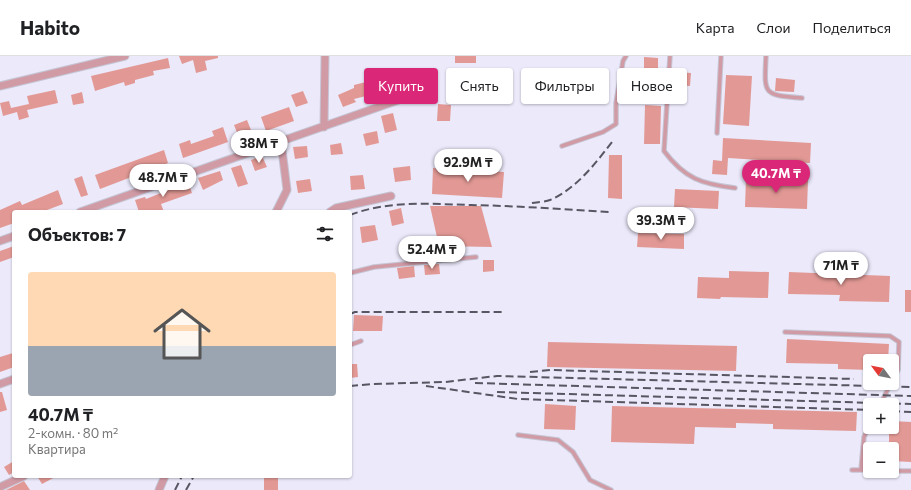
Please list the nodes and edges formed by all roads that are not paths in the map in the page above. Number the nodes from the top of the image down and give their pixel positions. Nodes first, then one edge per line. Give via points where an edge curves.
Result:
1 (125, 56) edge
2 (325, 56) edge
3 (626, 56) edge
4 (670, 56) edge
5 (721, 56) edge
6 (766, 56) edge
7 (0, 86) edge
8 (802, 98) dead end
9 (388, 104) edge
10 (324, 127) junction
11 (717, 133) dead end
12 (281, 142) junction
13 (562, 146) dead end
14 (735, 188) dead end
15 (391, 196) dead end
16 (86, 210) edge
17 (277, 210) edge
18 (333, 210) edge
19 (12, 237) edge
20 (0, 241) edge
21 (476, 257) dead end
22 (352, 272) edge
23 (785, 332) dead end
24 (361, 341) dead end
25 (352, 344) edge
26 (899, 354) edge
27 (12, 381) edge
28 (0, 384) edge
29 (865, 434) edge
30 (518, 435) dead end
31 (852, 470) dead end
32 (861, 470) joint
33 (899, 470) edge
34 (911, 471) edge
35 (20, 478) edge
36 (164, 478) edge
37 (0, 488) edge
38 (160, 490) edge
39 (610, 490) edge

1 - 7 street
2 - 10 street
3 - 13 lane via 616,103 616,124 603,132
4 - 14 lane via 664,151 680,170 708,185
5 - 11 lane
6 - 8 lane via 765,86 768,92 775,96
9 - 10 street
10 - 12 street
12 - 16 street
12 - 17 street via 287,190
15 - 18 street
19 - 20 street
21 - 22 lane via 374,267
23 - 26 lane via 890,336 899,342
24 - 25 lane
27 - 28 street
29 - 32 lane
30 - 39 lane via 558,440 573,452 590,480
31 - 32 lane
33 - 34 lane
35 - 37 street
36 - 38 street

